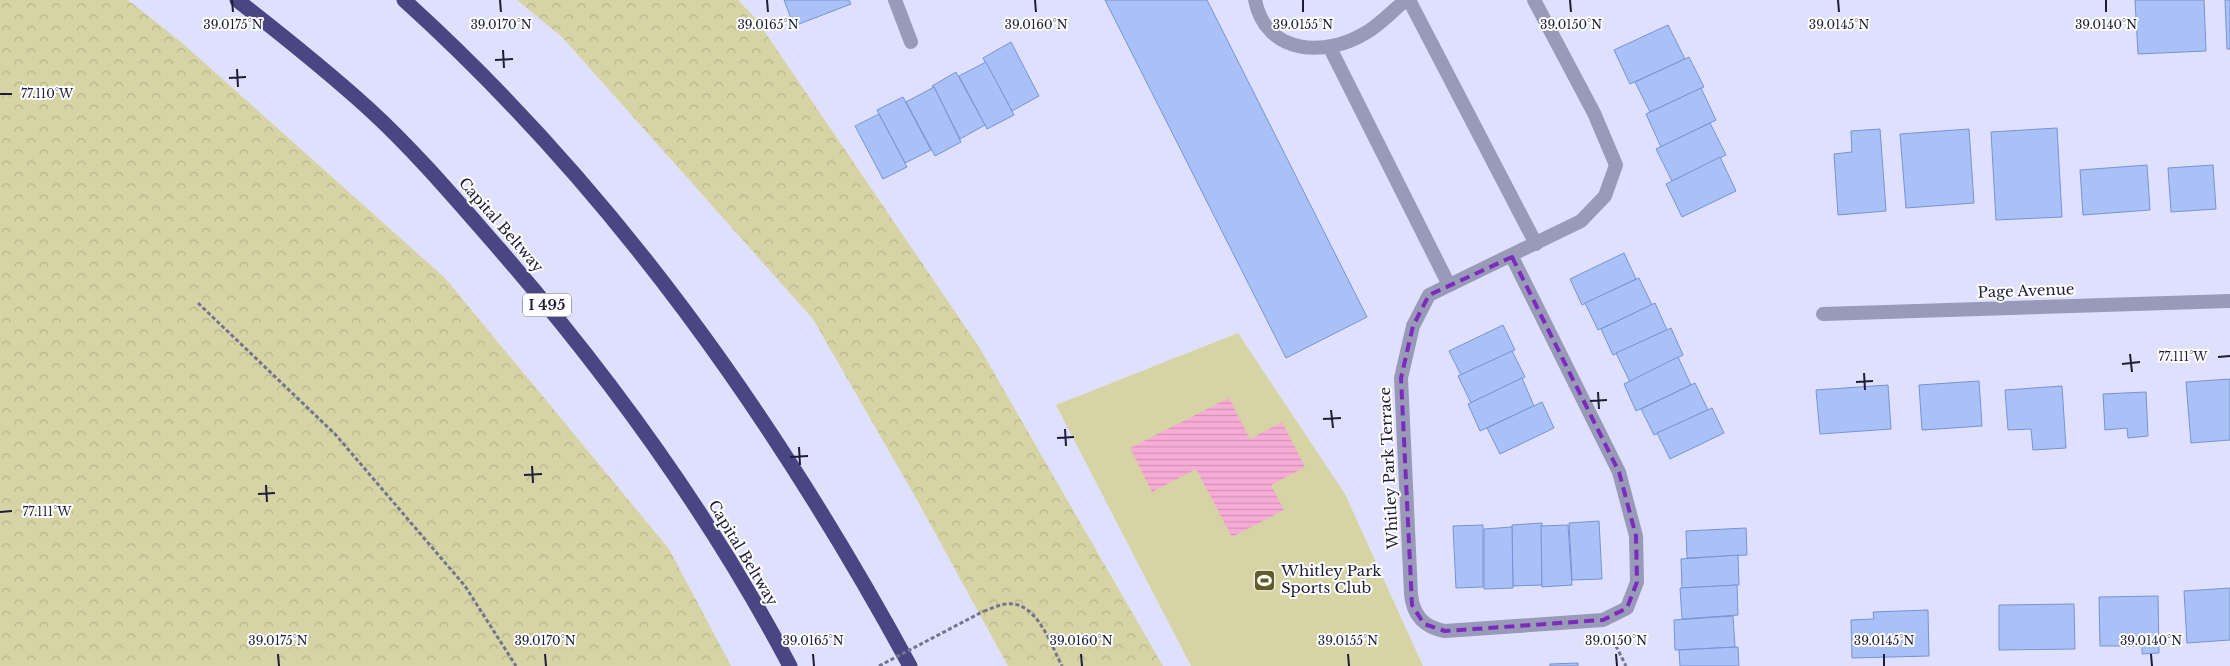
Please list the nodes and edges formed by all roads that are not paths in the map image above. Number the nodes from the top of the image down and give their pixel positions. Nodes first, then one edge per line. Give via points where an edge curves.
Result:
1 (237, 0) edge
2 (404, 0) edge
3 (895, 0) edge
4 (1255, 0) edge
5 (1407, 0) edge
6 (1534, 0) edge
7 (910, 42) dead end
8 (1330, 48) junction
9 (1536, 244) junction
10 (1512, 257) junction
11 (1449, 285) junction
12 (2230, 301) edge
13 (1824, 314) dead end
14 (790, 666) edge
15 (910, 666) edge

1 - 14 highway, Capital Beltway / I 495 via 369,110 460,203 535,290 630,410 708,527
2 - 15 highway via 451,42 551,146 630,238 723,362 802,480
3 - 7 street
4 - 8 street via 1257,12 1266,27 1279,39 1295,47
5 - 8 street via 1366,33
5 - 9 street
6 - 9 street, Whitley Park Terrace via 1594,113 1616,165 1605,196 1582,221
8 - 11 street
9 - 10 street, Whitley Park Terrace
10 - 11 street, Whitley Park Terrace
10 - 11 street, Whitley Park Terrace via 1619,472 1636,536 1637,582 1627,608 1604,620 1445,631 1424,624 1412,605 1401,378 1413,326 1429,295
12 - 13 street, Page Avenue

